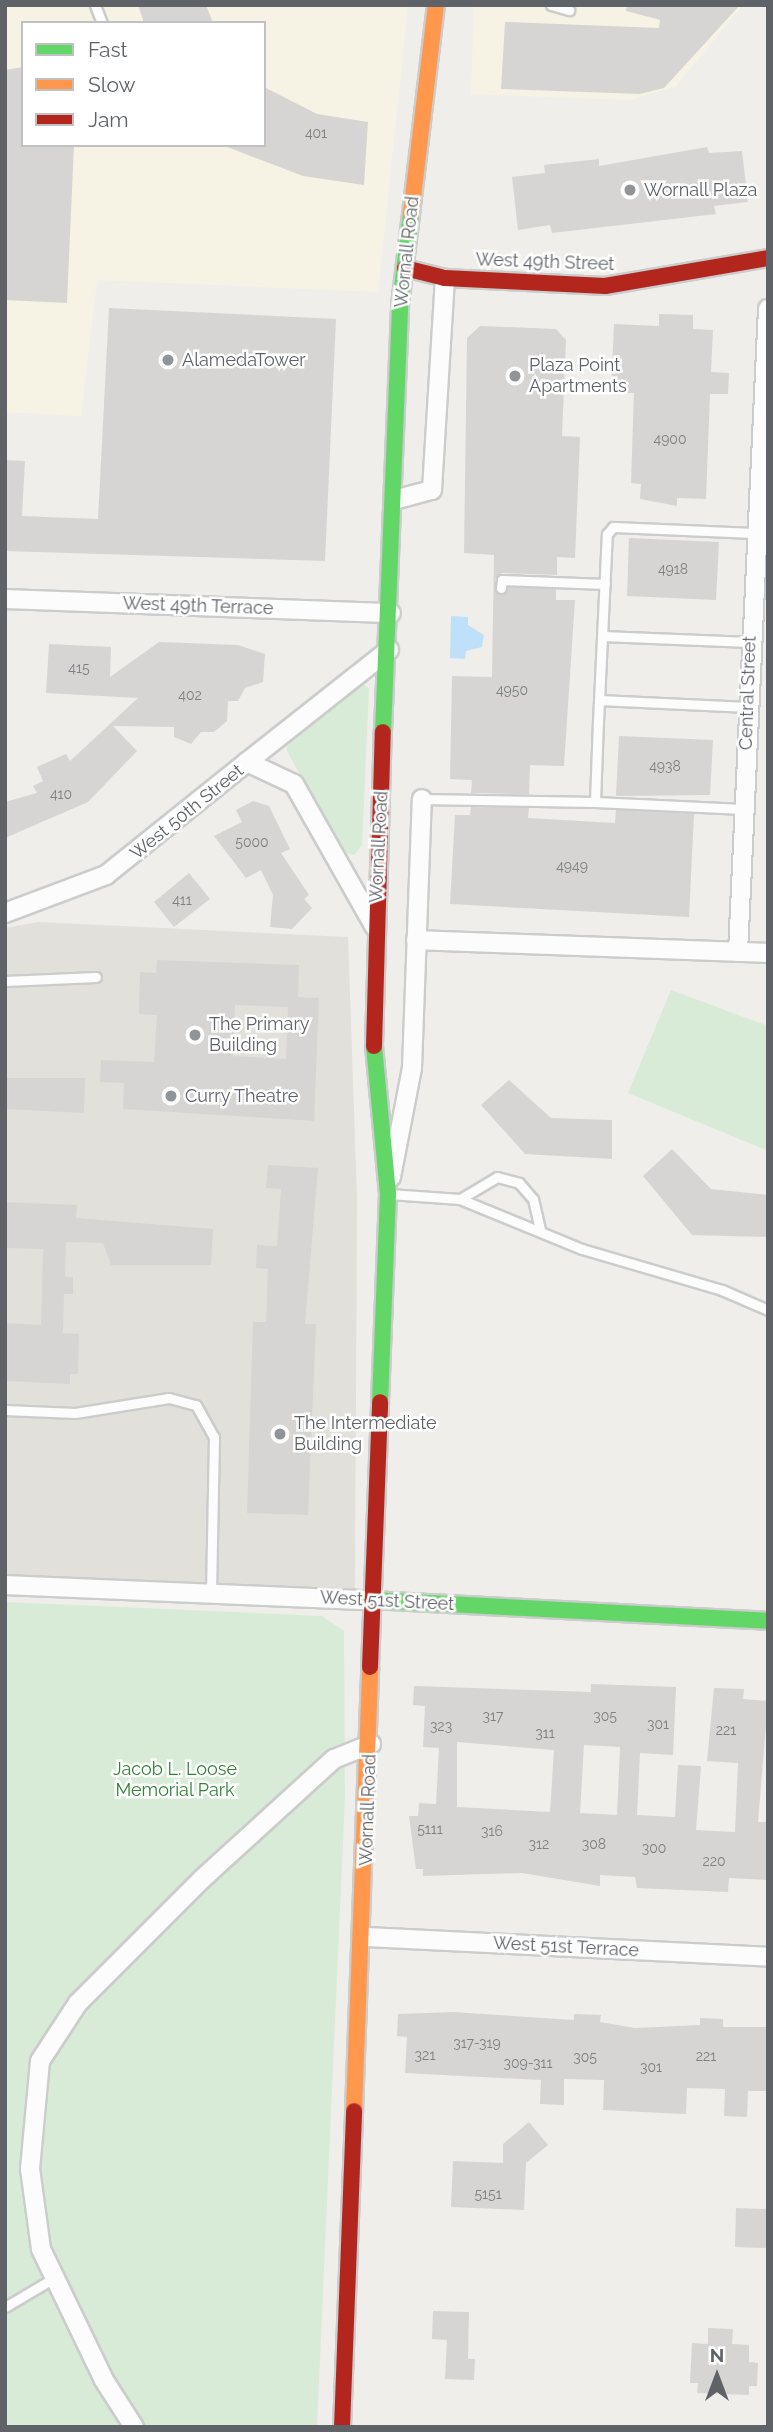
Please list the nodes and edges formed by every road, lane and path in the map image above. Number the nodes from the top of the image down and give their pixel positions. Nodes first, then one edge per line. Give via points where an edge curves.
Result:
1 (436, 5) edge
2 (551, 5) edge
3 (569, 10) dead end
4 (768, 258) edge
5 (405, 268) junction
6 (445, 278) junction
7 (768, 309) edge
8 (394, 500) junction
9 (759, 526) edge
10 (605, 584) junction
11 (501, 588) dead end
12 (5, 600) edge
13 (391, 612) junction
14 (602, 636) junction
15 (750, 642) junction
16 (389, 650) junction
17 (599, 700) junction
18 (748, 707) junction
19 (247, 762) junction
20 (422, 799) joint
21 (595, 802) junction
22 (743, 809) junction
23 (5, 913) edge
24 (375, 927) junction
25 (415, 940) junction
26 (738, 952) junction
27 (768, 953) edge
28 (96, 977) dead end
29 (5, 981) edge
30 (388, 1194) junction
31 (460, 1199) junction
32 (540, 1230) junction
33 (768, 1310) edge
34 (5, 1409) edge
35 (5, 1585) edge
36 (211, 1593) junction
37 (370, 1600) junction
38 (768, 1621) edge
39 (371, 1744) junction
40 (365, 1937) junction
41 (768, 1957) edge
42 (54, 2278) junction
43 (5, 2307) edge
44 (134, 2427) edge
45 (342, 2427) edge

1 - 5 main road, Wornall Road
2 - 3 lane
4 - 6 main road, West 49th Street via 606,286
5 - 6 main road, West 49th Street
5 - 8 main road, Wornall Road
6 - 8 street via 432,489
7 - 9 street, Central Street
8 - 13 main road, Wornall Road
9 - 10 lane via 613,527
9 - 15 street, Central Street
10 - 11 lane via 502,580
10 - 14 lane
12 - 13 street, West 49th Terrace
13 - 16 main road, Wornall Road
14 - 15 lane
14 - 17 lane
15 - 18 street, Central Street
16 - 19 street
16 - 24 main road, Wornall Road
17 - 18 lane
17 - 21 lane
18 - 22 street, Central Street
19 - 23 street, West 50th Street via 106,876
19 - 24 street, West 50th Street via 294,784
20 - 21 lane
20 - 25 street, Wornall Road
21 - 22 lane
22 - 26 street, Central Street
24 - 30 main road, Wornall Road via 373,1087
25 - 26 street
25 - 30 street, Wornall Road via 412,1068
26 - 27 street
28 - 29 lane
30 - 31 lane
30 - 37 main road, Wornall Road
31 - 32 lane
31 - 32 lane via 497,1177 519,1183 533,1199
32 - 33 lane
34 - 36 lane via 75,1413 169,1398 196,1405 215,1437
35 - 36 street, West 51st Street
36 - 37 street, West 51st Street
37 - 38 main road, West 51st Street
37 - 39 main road, Wornall Road
39 - 40 main road, Wornall Road
39 - 42 street via 334,1759 212,1870 78,2003 46,2047 33,2094 30,2168 35,2222
40 - 41 street, West 51st Terrace
40 - 45 main road, Wornall Road
42 - 43 lane
42 - 44 street

